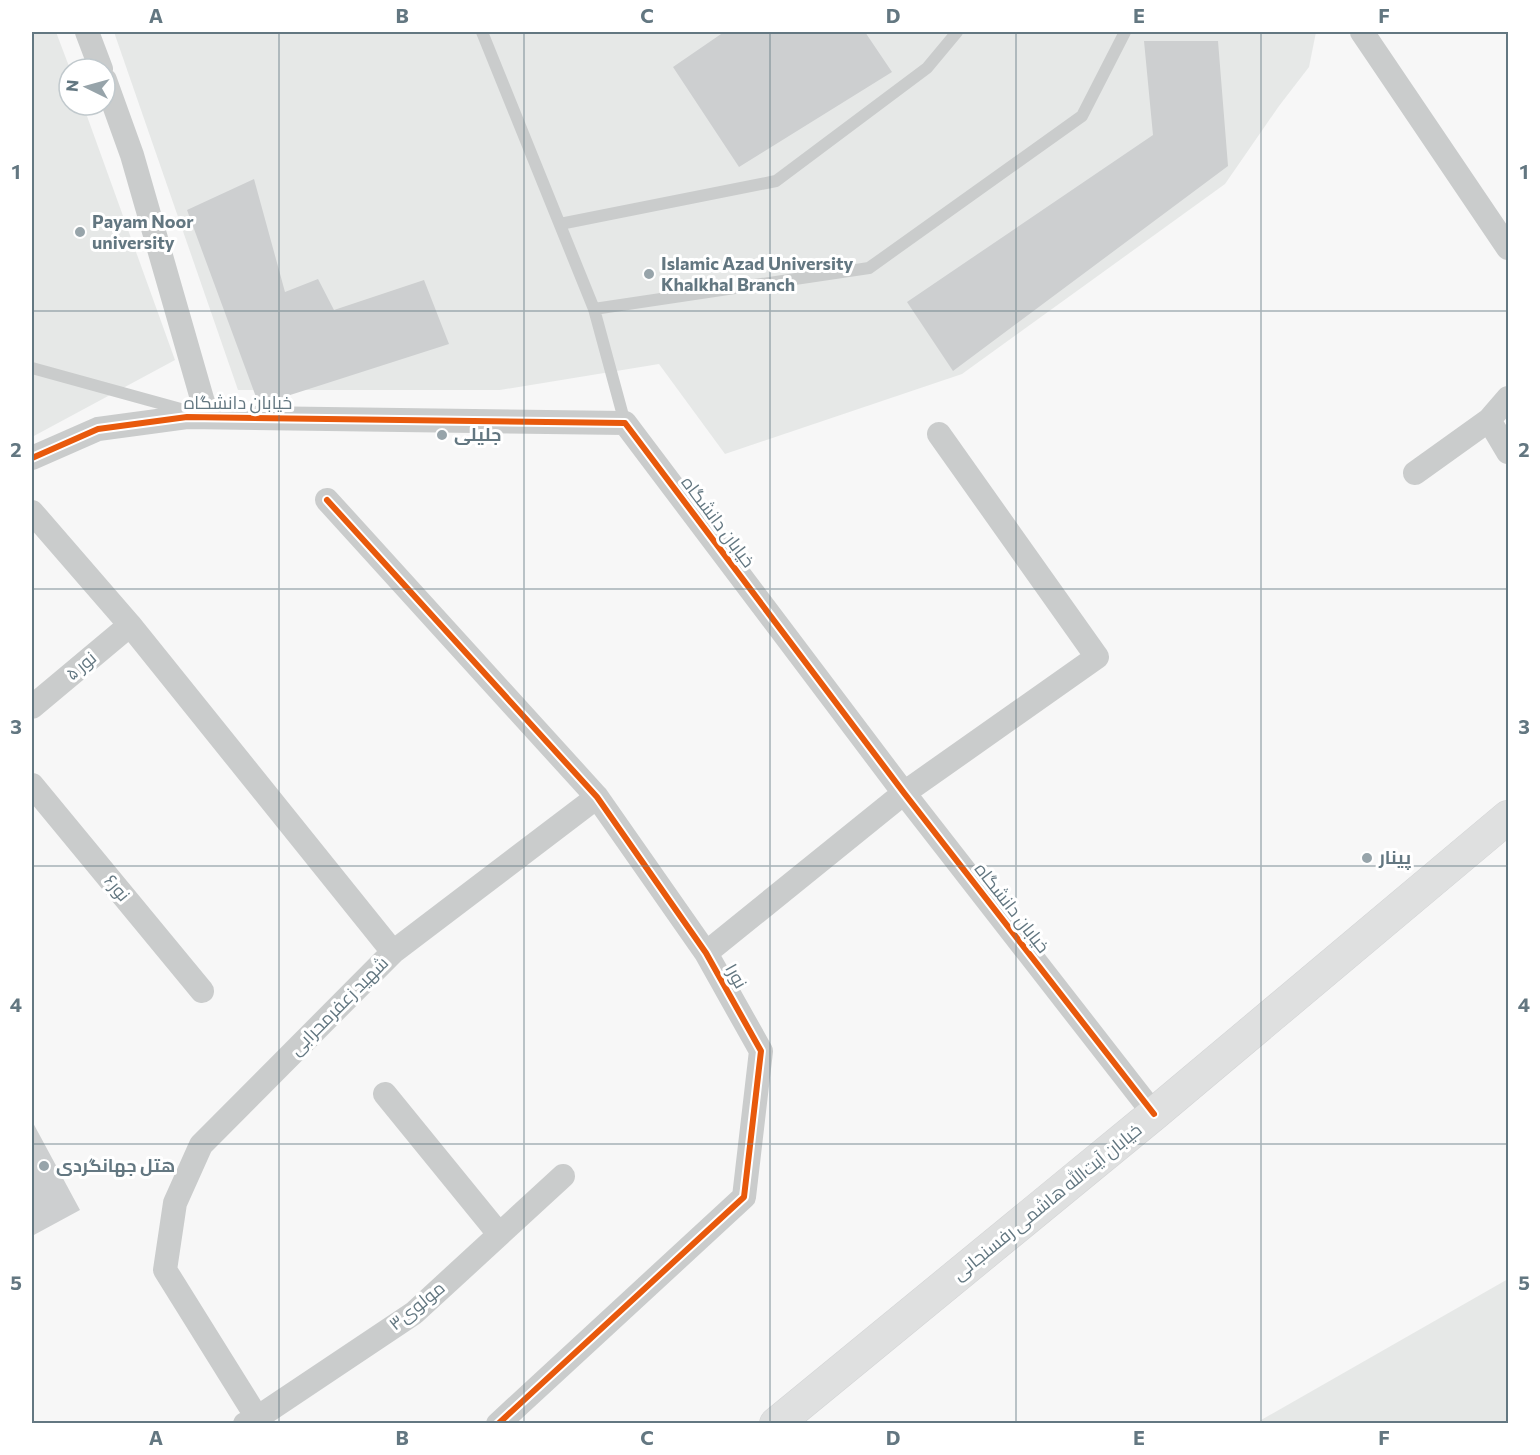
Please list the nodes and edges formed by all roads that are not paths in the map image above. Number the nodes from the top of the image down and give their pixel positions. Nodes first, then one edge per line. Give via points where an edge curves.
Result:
1 (87, 32) edge
2 (482, 32) edge
3 (957, 32) edge
4 (1125, 32) edge
5 (1362, 32) edge
6 (96, 57) edge
7 (117, 114) edge
8 (560, 224) junction
9 (1509, 248) edge
10 (594, 309) junction
11 (32, 368) edge
12 (1509, 398) edge
13 (207, 416) junction
14 (1489, 420) junction
15 (625, 423) junction
16 (939, 434) dead end
17 (1509, 452) edge
18 (32, 458) edge
19 (1415, 473) dead end
20 (327, 500) dead end
21 (32, 512) edge
22 (130, 625) junction
23 (32, 706) edge
24 (32, 786) edge
25 (904, 793) junction
26 (597, 797) junction
27 (1509, 817) edge
28 (393, 952) junction
29 (706, 953) junction
30 (202, 992) dead end
31 (385, 1094) dead end
32 (1154, 1114) junction
33 (563, 1176) dead end
34 (499, 1234) junction
35 (254, 1422) edge
36 (498, 1424) edge
37 (776, 1424) edge

1 - 6 street
2 - 8 lane
3 - 8 lane via 927,68 776,182
4 - 10 lane via 1082,116 869,268
5 - 9 street
7 - 13 street
8 - 10 lane
10 - 15 lane
11 - 13 lane
12 - 14 street
13 - 15 street, خیابان دانشگاه
13 - 18 street, خیابان دانشگاه via 98,429
14 - 17 street
14 - 19 street
15 - 25 street, خیابان دانشگاه
16 - 25 street via 1097,657
20 - 26 street, نور۱
21 - 22 street, شهید زعفرمحرابی
22 - 23 street, نور ۵
22 - 28 street, شهید زعفرمحرابی
24 - 30 street, نور۶
25 - 29 street
25 - 32 street, خیابان دانشگاه
26 - 28 street
26 - 29 street, نور۱
27 - 32 main road, خیابان آیت‌الله هاشمی رفسنجانی
28 - 35 street, شهید زعفرمحرابی via 201,1145 175,1203 165,1270
29 - 36 street, نور۱ via 761,1051 744,1197
31 - 34 street
32 - 37 main road, خیابان آیت‌الله هاشمی رفسنجانی
33 - 34 street, مولوی۳
34 - 35 street, مولوی۳ via 414,1313

